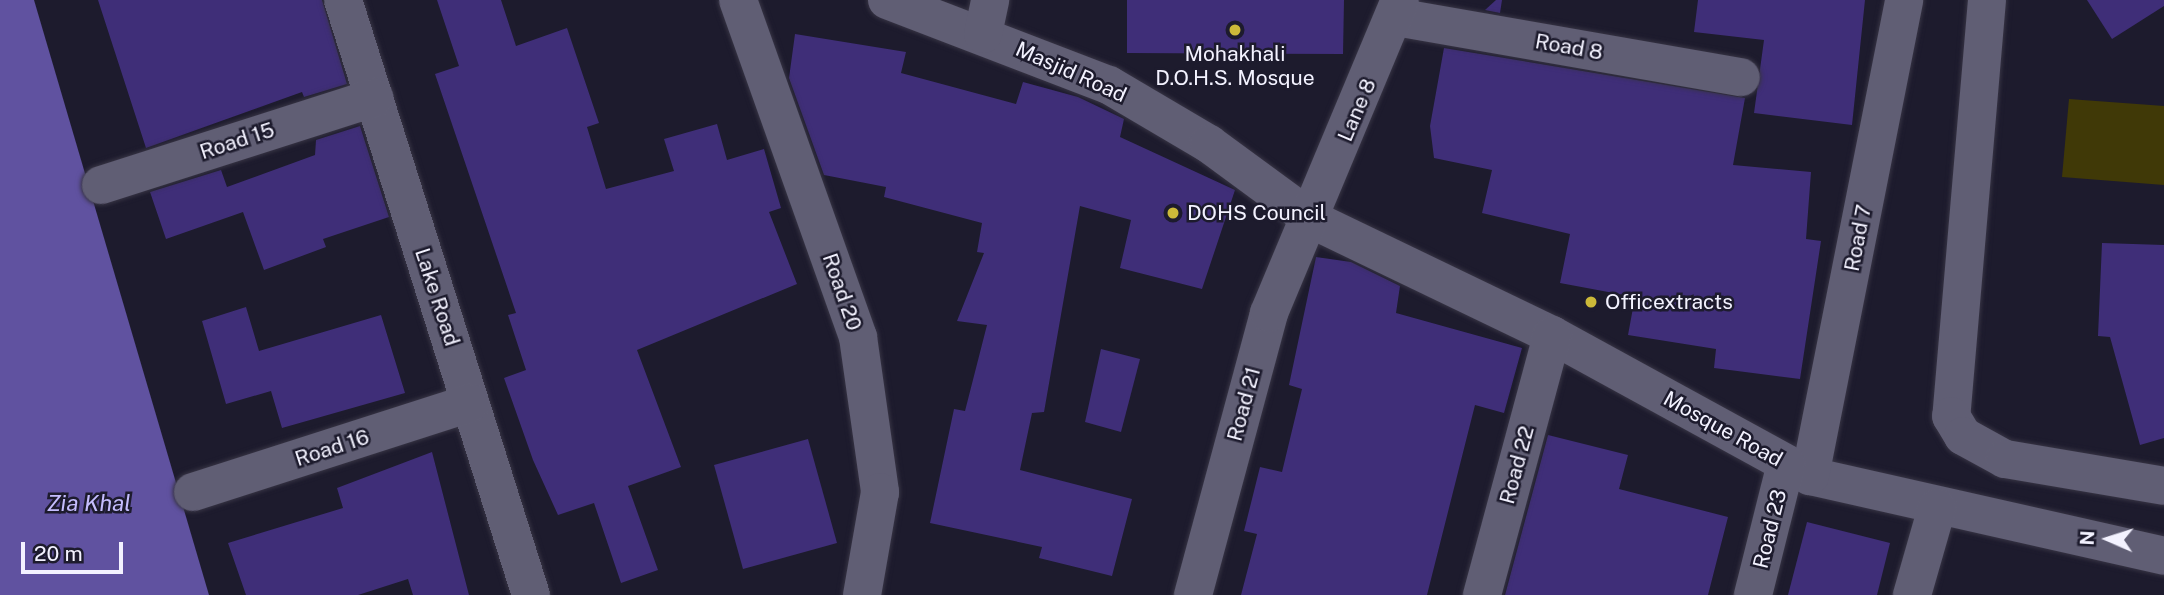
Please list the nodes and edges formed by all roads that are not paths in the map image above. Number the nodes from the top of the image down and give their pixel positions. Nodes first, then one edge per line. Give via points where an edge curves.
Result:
1 (343, 0) edge
2 (738, 0) edge
3 (887, 0) edge
4 (1903, 0) edge
5 (1987, 0) edge
6 (1398, 9) edge
7 (986, 17) edge
8 (1741, 78) dead end
9 (374, 98) junction
10 (101, 185) dead end
11 (1311, 219) junction
12 (1552, 335) junction
13 (470, 403) junction
14 (1798, 470) junction
15 (2164, 486) edge
16 (193, 492) dead end
17 (1937, 508) junction
18 (2164, 556) edge
19 (531, 595) edge
20 (862, 595) edge
21 (1193, 595) edge
22 (1482, 595) edge
23 (1753, 595) edge
24 (1912, 595) edge

1 - 9 street, Lake Road
2 - 20 street, Road 20 via 858,337 880,492
3 - 7 street, Masjid Road
4 - 14 street, Road 7
5 - 15 street via 1951,416 1963,436 2005,459
6 - 8 street, Road 8
6 - 11 street, Lane 8
7 - 11 street, Masjid Road via 1209,144
9 - 10 street, Road 15
9 - 13 street, Lake Road
11 - 12 street, Mosque Road
11 - 21 street, Road 21 via 1269,313
12 - 14 street, Mosque Road
12 - 22 street, Road 22
13 - 16 street, Road 16
13 - 19 street, Lake Road
14 - 17 street, Mosque Road
14 - 23 street, Road 23
17 - 18 street, Mosque Road
17 - 24 street

